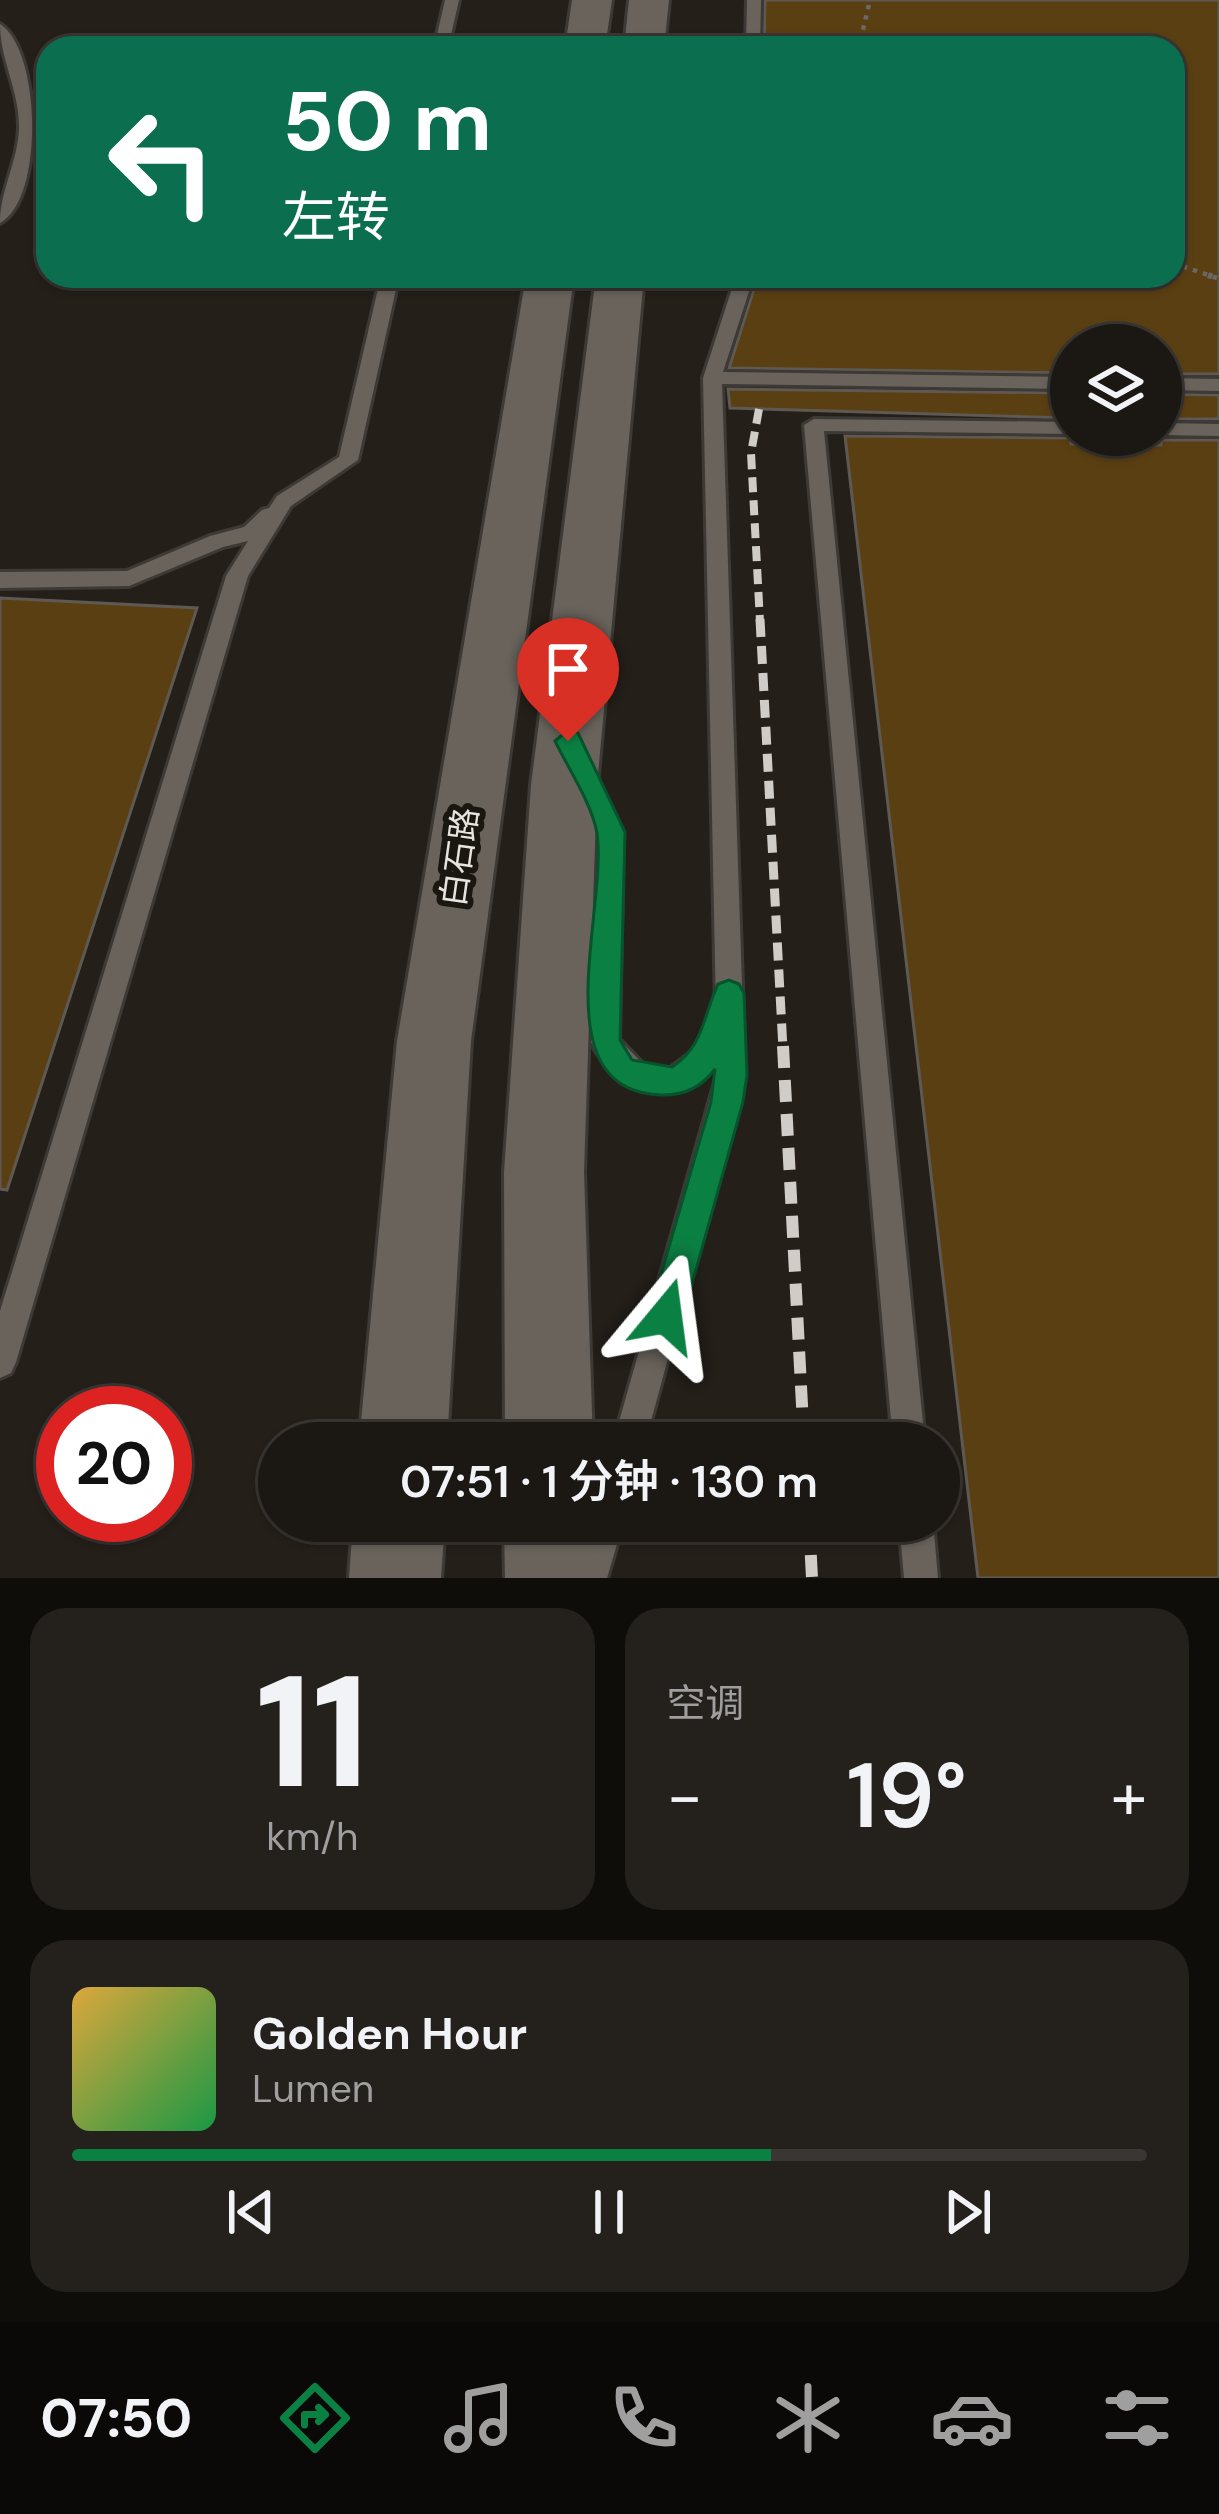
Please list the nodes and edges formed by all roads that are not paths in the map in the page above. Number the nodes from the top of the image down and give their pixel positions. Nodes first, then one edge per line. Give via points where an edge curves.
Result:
1 (452, 0) edge
2 (592, 0) edge
3 (649, 0) edge
4 (754, 0) edge
5 (0, 28) edge
6 (444, 36) edge
7 (587, 36) edge
8 (645, 36) edge
9 (753, 36) edge
10 (0, 218) edge
11 (386, 288) edge
12 (548, 288) edge
13 (619, 288) edge
14 (744, 288) edge
15 (720, 379) junction
16 (1050, 383) edge
17 (1182, 385) edge
18 (1219, 385) edge
19 (1050, 428) edge
20 (1182, 429) edge
21 (1219, 430) edge
22 (284, 501) junction
23 (0, 580) edge
24 (568, 741) junction
25 (729, 993) junction
26 (0, 1362) edge
27 (405, 1422) edge
28 (549, 1422) edge
29 (635, 1422) edge
30 (907, 1422) edge
31 (398, 1542) edge
32 (550, 1542) edge
33 (601, 1542) edge
34 (918, 1542) edge
35 (395, 1578) edge
36 (551, 1578) edge
37 (590, 1578) edge
38 (921, 1578) edge

1 - 6 lane
2 - 7 main road
3 - 8 main road
4 - 9 lane
5 - 10 lane via 26,93 30,130
11 - 22 lane via 348,460
12 - 27 main road, 白石路 via 434,1041
13 - 24 main road
14 - 15 lane via 725,331
15 - 16 lane
15 - 25 lane
17 - 18 lane
19 - 30 lane via 814,425
20 - 21 lane
22 - 23 lane via 251,533 129,578
22 - 26 lane via 237,576
24 - 25 lane via 611,832 604,1042 621,1070 676,1082 698,1067 714,1045
24 - 28 main road via 544,1172
25 - 29 lane via 727,1102
31 - 35 main road
32 - 36 main road
33 - 37 lane
34 - 38 lane

